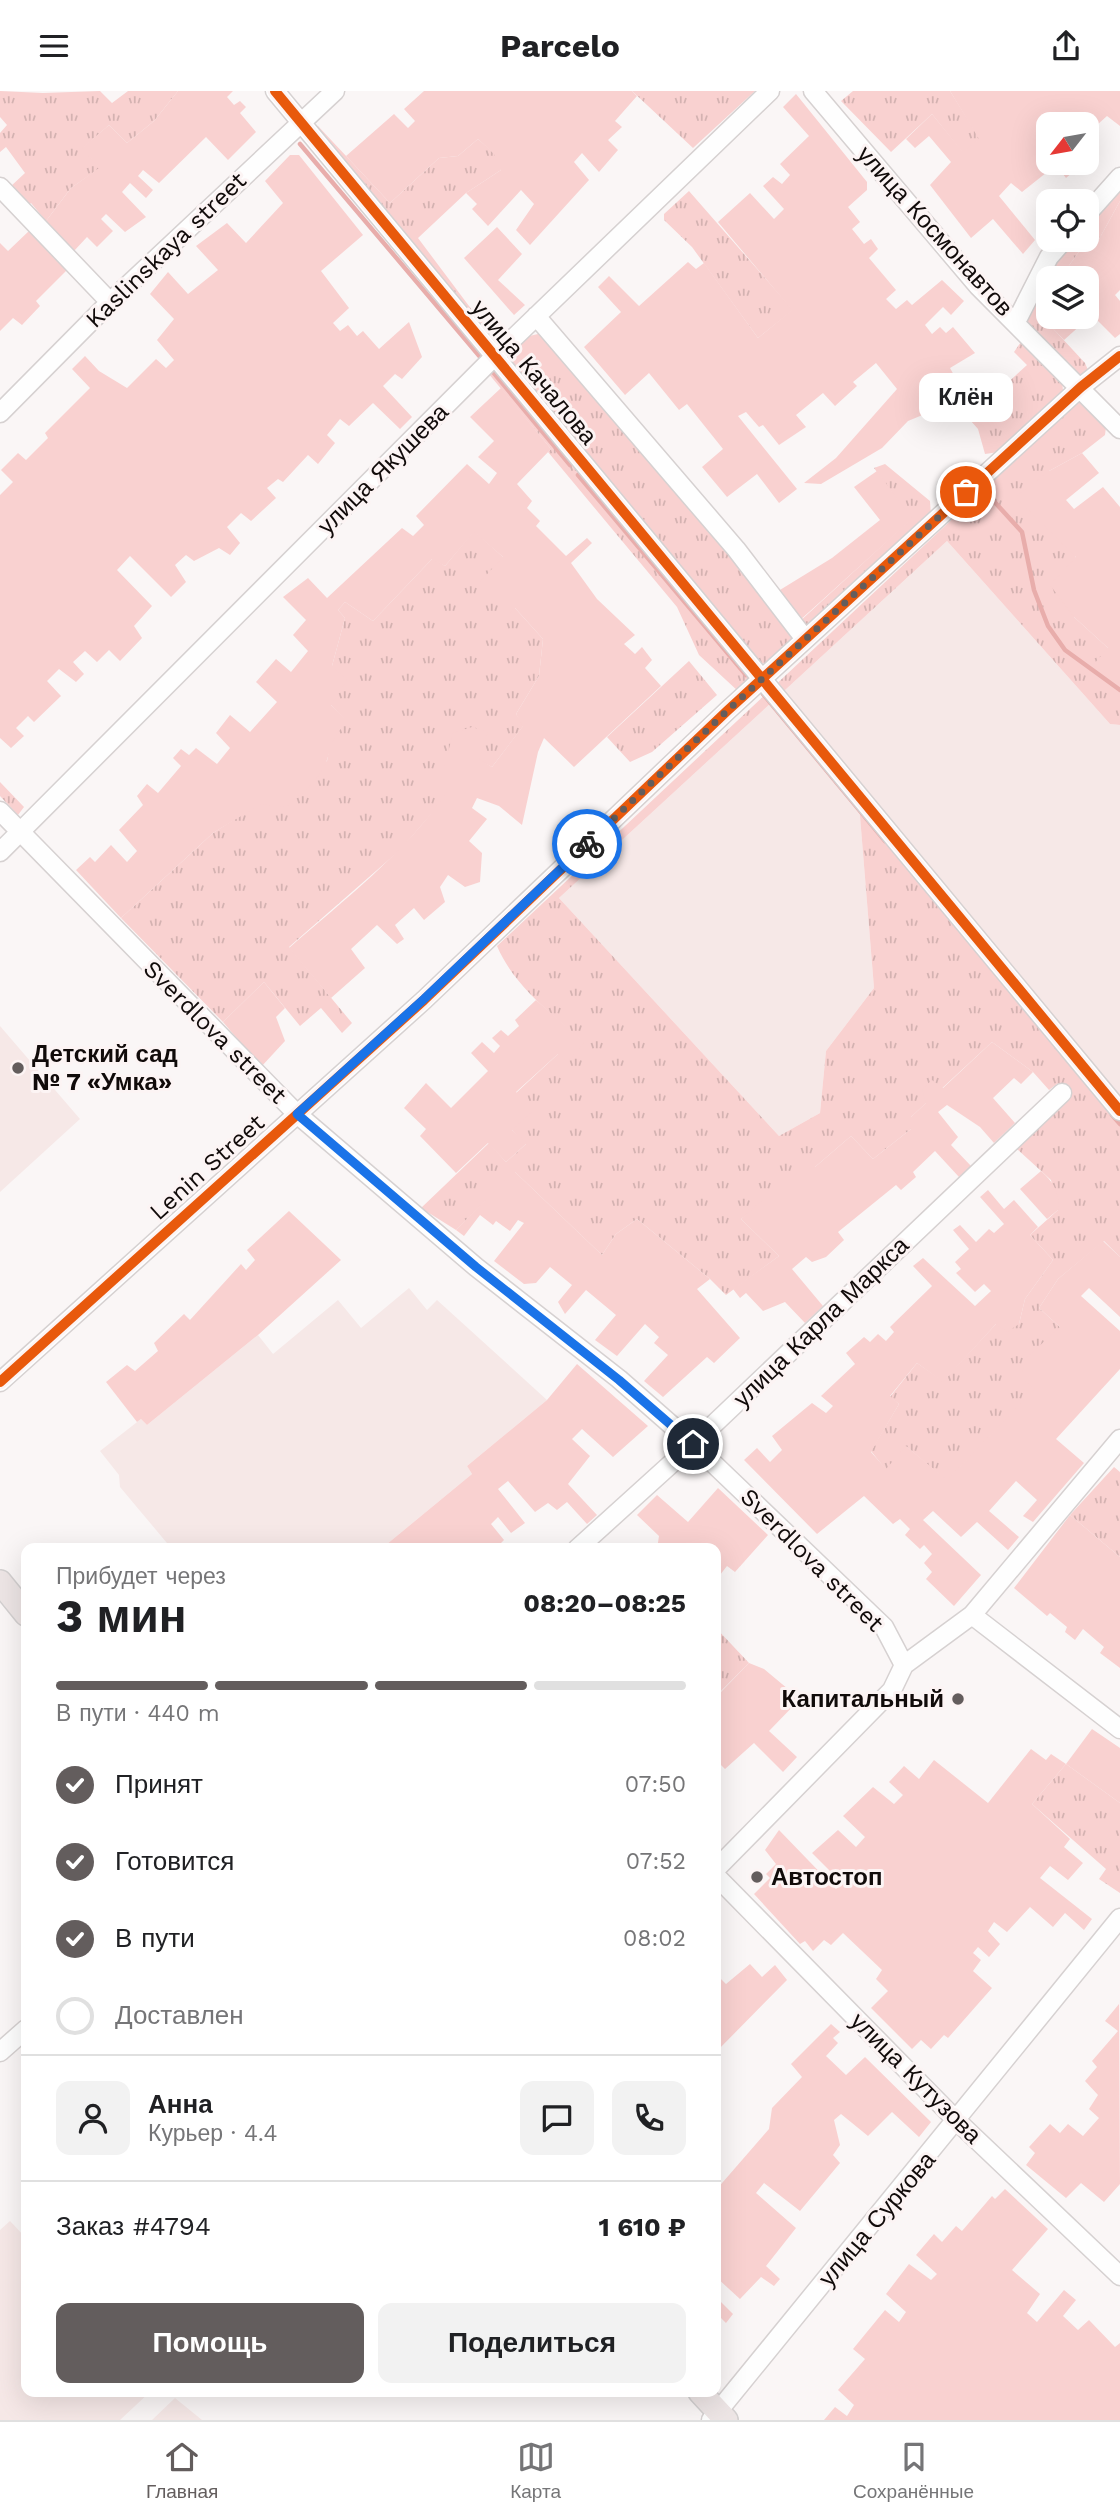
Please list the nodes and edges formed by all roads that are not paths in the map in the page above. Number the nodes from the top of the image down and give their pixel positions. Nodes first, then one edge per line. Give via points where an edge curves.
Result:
1 (275, 91) edge
2 (335, 91) edge
3 (770, 91) edge
4 (813, 91) edge
5 (300, 121) junction
6 (1120, 177) edge
7 (0, 187) edge
8 (1099, 201) edge
9 (1053, 252) edge
10 (110, 302) junction
11 (536, 316) junction
12 (1016, 322) junction
13 (1120, 356) edge
14 (494, 357) junction
15 (1081, 387) junction
16 (0, 413) edge
17 (1120, 429) edge
18 (805, 639) junction
19 (762, 679) junction
20 (0, 811) edge
21 (20, 832) junction
22 (0, 852) edge
23 (1062, 1093) dead end
24 (1120, 1111) edge
25 (297, 1114) junction
26 (0, 1382) edge
27 (1120, 1439) edge
28 (693, 1444) junction
29 (585, 1543) edge
30 (0, 1582) edge
31 (21, 1608) edge
32 (972, 1615) junction
33 (904, 1665) junction
34 (1120, 1729) edge
35 (721, 1864) edge
36 (721, 1881) edge
37 (1120, 1917) edge
38 (21, 2033) edge
39 (0, 2052) edge
40 (957, 2121) junction
41 (1120, 2276) edge
42 (704, 2397) edge
43 (718, 2417) edge

1 - 5 street, улица Качалова
2 - 5 street, Kaslinskaya street
3 - 11 street, улица Якушева
4 - 12 street, улица Космонавтов via 978,286
5 - 10 street, Kaslinskaya street
5 - 14 street, улица Качалова
6 - 8 street
7 - 10 street
9 - 12 street
10 - 16 street, Kaslinskaya street
11 - 14 street, улица Якушева
11 - 18 street via 736,549
12 - 15 street, улица Космонавтов
13 - 15 street, Lenin Street
14 - 19 street, улица Качалова
14 - 21 street, улица Якушева
15 - 17 street, улица Космонавтов
15 - 18 street, Lenin Street
18 - 19 street, Lenin Street
19 - 24 street, улица Качалова
19 - 25 street, Lenin Street
20 - 21 street, Sverdlova street
21 - 22 street, улица Якушева
21 - 25 street, Sverdlova street
23 - 28 street, улица Карла Маркса
25 - 26 street, Lenin Street
25 - 28 street, Sverdlova street
27 - 32 street
28 - 29 street, улица Карла Маркса
28 - 33 street, Sverdlova street via 884,1627
30 - 31 main road
32 - 33 street
32 - 34 street
33 - 35 street via 892,1690
36 - 40 street, улица Кутузова
37 - 40 street, улица Суркова
38 - 39 street
40 - 41 street, улица Кутузова
40 - 43 street, улица Суркова
42 - 43 main road

